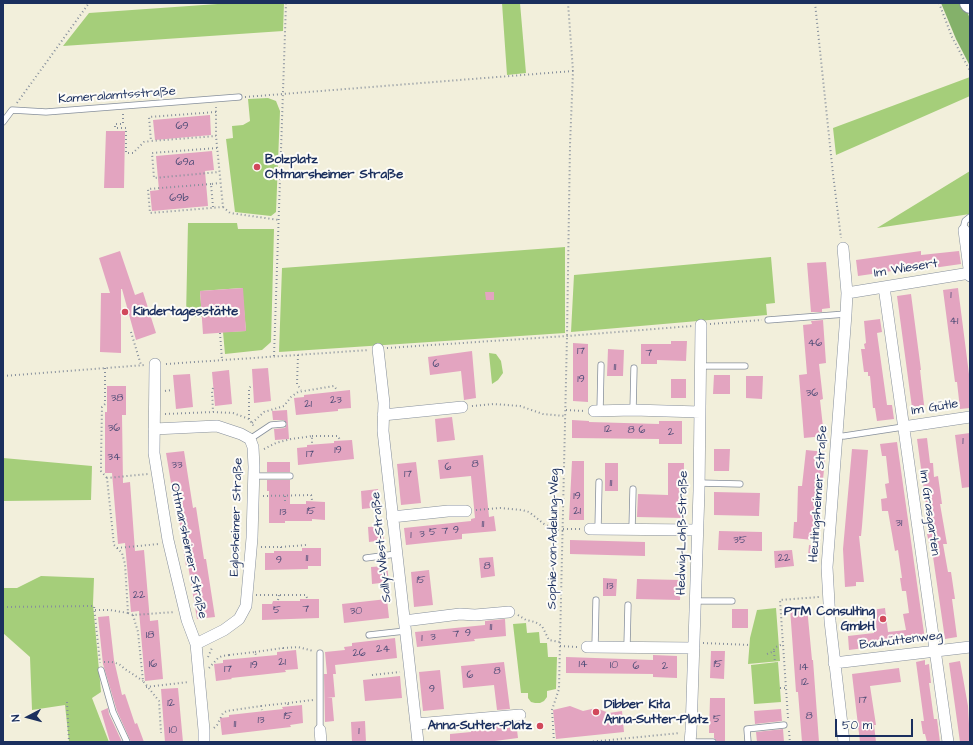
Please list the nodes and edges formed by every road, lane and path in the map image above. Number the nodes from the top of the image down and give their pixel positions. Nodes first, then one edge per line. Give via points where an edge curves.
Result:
1 (89, 3) edge
2 (286, 3) edge
3 (568, 3) edge
4 (815, 3) edge
5 (939, 3) edge
6 (573, 71) junction
7 (970, 71) edge
8 (283, 94) junction
9 (239, 97) joint
10 (215, 99) junction
11 (123, 106) junction
12 (12, 110) junction
13 (216, 112) junction
14 (3, 122) edge
15 (216, 136) junction
16 (151, 141) junction
17 (217, 148) junction
18 (219, 172) junction
19 (220, 183) junction
20 (211, 184) junction
21 (223, 206) junction
22 (213, 207) junction
23 (970, 217) edge
24 (279, 220) junction
25 (964, 230) joint
26 (843, 248) joint
27 (970, 275) edge
28 (884, 287) junction
29 (847, 293) junction
30 (846, 314) junction
31 (768, 320) dead end
32 (701, 325) dead end
33 (131, 332) dead end
34 (220, 333) dead end
35 (378, 349) dead end
36 (298, 354) dead end
37 (274, 356) dead end
38 (222, 360) dead end
39 (155, 364) dead end
40 (141, 365) dead end
41 (601, 365) dead end
42 (700, 366) junction
43 (745, 366) dead end
44 (105, 368) dead end
45 (634, 368) dead end
46 (252, 386) dead end
47 (213, 388) dead end
48 (309, 389) junction
49 (172, 390) dead end
50 (301, 390) junction
51 (337, 390) dead end
52 (162, 391) dead end
53 (310, 393) dead end
54 (462, 407) joint
55 (566, 410) junction
56 (633, 410) junction
57 (597, 411) junction
58 (213, 412) junction
59 (700, 412) junction
60 (162, 413) dead end
61 (383, 415) junction
62 (566, 416) junction
63 (970, 417) edge
64 (249, 419) junction
65 (283, 424) dead end
66 (903, 427) junction
67 (154, 429) junction
68 (312, 436) junction
69 (838, 436) junction
70 (250, 439) junction
71 (340, 440) dead end
72 (312, 443) dead end
73 (264, 449) dead end
74 (157, 474) junction
75 (254, 476) junction
76 (290, 476) dead end
77 (107, 478) junction
78 (599, 482) dead end
79 (699, 483) junction
80 (740, 484) dead end
81 (633, 489) dead end
82 (253, 496) junction
83 (285, 496) junction
84 (312, 500) dead end
85 (285, 501) dead end
86 (466, 511) joint
87 (392, 517) junction
88 (594, 529) junction
89 (632, 529) junction
90 (563, 530) junction
91 (697, 530) junction
92 (163, 544) dead end
93 (252, 547) junction
94 (307, 547) dead end
95 (117, 548) junction
96 (396, 554) junction
97 (366, 558) dead end
98 (247, 595) junction
99 (279, 595) junction
100 (828, 596) junction
101 (307, 598) dead end
102 (278, 600) dead end
103 (596, 600) dead end
104 (696, 601) junction
105 (732, 601) dead end
106 (628, 604) dead end
107 (3, 607) edge
108 (95, 610) junction
109 (177, 612) dead end
110 (509, 612) joint
111 (128, 613) junction
112 (133, 615) junction
113 (871, 623) dead end
114 (404, 626) junction
115 (830, 626) junction
116 (369, 635) dead end
117 (560, 642) junction
118 (196, 644) junction
119 (783, 644) junction
120 (694, 645) junction
121 (750, 645) dead end
122 (560, 646) junction
123 (627, 646) junction
124 (591, 647) junction
125 (970, 647) edge
126 (774, 650) junction
127 (934, 651) junction
128 (255, 652) junction
129 (320, 653) joint
130 (766, 654) dead end
131 (229, 655) junction
132 (256, 655) dead end
133 (229, 658) dead end
134 (100, 663) junction
135 (775, 663) dead end
136 (834, 664) junction
137 (101, 668) joint
138 (208, 670) dead end
139 (409, 671) junction
140 (372, 675) dead end
141 (143, 681) junction
142 (780, 688) dead end
143 (786, 688) junction
144 (319, 700) junction
145 (67, 702) dead end
146 (261, 706) junction
147 (235, 710) junction
148 (262, 710) dead end
149 (236, 713) dead end
150 (520, 715) dead end
151 (212, 721) dead end
152 (416, 724) junction
153 (784, 725) dead end
154 (320, 730) joint
155 (161, 733) dead end
156 (690, 738) edge
157 (69, 742) edge
158 (127, 742) edge
159 (204, 742) edge
160 (321, 742) edge
161 (418, 742) edge
162 (554, 742) edge
163 (589, 742) edge
164 (714, 742) edge
165 (748, 742) edge
166 (790, 742) edge
167 (844, 742) edge
168 (948, 742) edge

1 - 12 path
2 - 8 path
3 - 6 path, Sophie-von-Adelung-Weg
4 - 26 path
5 - 7 path via 952,37
6 - 8 path
6 - 55 path, Sophie-von-Adelung-Weg
8 - 9 path
8 - 24 path
9 - 10 lane, Kameralamtsstraße
10 - 11 lane, Kameralamtsstraße
10 - 13 path
11 - 12 lane, Kameralamtsstraße via 46,112
11 - 16 path via 123,124 115,124 115,128 126,128 126,153 133,153 144,142
12 - 14 lane
13 - 15 path
13 - 16 path via 149,117
15 - 16 path
15 - 17 path
17 - 18 path
17 - 18 path via 152,153 154,178
18 - 19 path
19 - 20 path
19 - 21 path
20 - 22 path
20 - 22 path via 148,189 150,213
21 - 22 path
21 - 24 path via 230,213
23 - 25 lane via 965,222
24 - 37 path
25 - 27 street
26 - 29 street, Heutingsheimer Straße
27 - 28 street, Im Wiesert
28 - 29 street, Im Wiesert
28 - 66 street, Im Grasgarten
29 - 30 street, Heutingsheimer Straße
30 - 31 lane
30 - 69 street, Heutingsheimer Straße
32 - 42 street, Hedwig-Lohß-Straße
33 - 40 path
34 - 38 path
35 - 61 street, Sally-Wiest-Straße
36 - 50 path via 297,384
39 - 67 street, Ottmarsheimer Straße
41 - 57 lane
42 - 43 lane
42 - 59 street, Hedwig-Lohß-Straße
44 - 77 path via 101,471
45 - 56 lane
46 - 64 path via 249,388
47 - 58 path
48 - 50 path
48 - 51 path via 334,386
48 - 53 path
49 - 52 path
50 - 64 path via 284,406 264,412 252,423
54 - 61 street
54 - 62 path via 494,404 520,406 543,414
55 - 57 path
55 - 62 path, Sophie-von-Adelung-Weg
56 - 57 street
56 - 59 street
58 - 60 path via 166,415
58 - 64 path via 233,413
59 - 79 street, Hedwig-Lohß-Straße
61 - 87 street, Sally-Wiest-Straße
62 - 90 path, Sophie-von-Adelung-Weg
63 - 66 street, Im Gütle
65 - 70 lane via 271,425
66 - 69 lane
66 - 127 street, Im Grasgarten
67 - 70 street, Eglosheimer Straße via 217,426
67 - 74 street, Ottmarsheimer Straße
68 - 71 path via 338,436
68 - 72 path
68 - 73 path via 276,443
69 - 100 street, Heutingsheimer Straße via 827,567
70 - 75 street, Eglosheimer Straße via 253,447
74 - 77 path
74 - 118 street, Ottmarsheimer Straße via 168,540 187,620
75 - 76 lane
75 - 82 street, Eglosheimer Straße
77 - 95 path via 114,545
78 - 88 lane
79 - 80 lane
79 - 91 street, Hedwig-Lohß-Straße
81 - 89 lane
82 - 83 path
82 - 93 street, Eglosheimer Straße
83 - 84 path via 311,495
83 - 85 path
86 - 87 street
86 - 90 path via 500,508 522,510 554,529
87 - 96 street, Sally-Wiest-Straße
88 - 89 street
88 - 90 path
89 - 91 street
90 - 117 path, Sophie-von-Adelung-Weg
91 - 104 street, Hedwig-Lohß-Straße
92 - 95 path
93 - 94 path
93 - 98 street, Eglosheimer Straße
95 - 111 path via 122,553 125,564
96 - 97 lane
96 - 114 street, Sally-Wiest-Straße
98 - 99 path
98 - 118 street, Eglosheimer Straße via 246,606 239,619
99 - 101 path via 306,595
99 - 102 path
100 - 115 street, Heutingsheimer Straße
100 - 119 path via 780,600
103 - 124 lane
104 - 105 lane
104 - 120 street, Hedwig-Lohß-Straße
106 - 123 lane
107 - 108 path via 94,606
108 - 111 path
108 - 134 path
109 - 112 path
110 - 114 street via 460,614
110 - 117 path via 542,626 549,640
111 - 112 path
112 - 141 path via 138,632
113 - 115 path
114 - 116 lane
114 - 139 street, Sally-Wiest-Straße
115 - 136 street, Heutingsheimer Straße
117 - 122 path, Sophie-von-Adelung-Weg
118 - 159 street, Ottmarsheimer Straße
119 - 126 path
119 - 143 path
120 - 121 path
120 - 123 street
120 - 156 street, Hedwig-Lohß-Straße
122 - 124 path
122 - 162 path, Sophie-von-Adelung-Weg via 559,689 552,710
123 - 124 street
125 - 127 street, Bauhüttenweg
126 - 130 path
126 - 135 path
127 - 136 street, Bauhüttenweg
127 - 168 street, Im Grasgarten
128 - 129 path via 298,647
128 - 131 path
128 - 132 path
129 - 144 lane
131 - 133 path
131 - 138 path via 218,658
134 - 137 path
134 - 141 path via 119,664
136 - 167 street, Heutingsheimer Straße
137 - 158 lane via 113,712
139 - 140 path
139 - 152 street, Sally-Wiest-Straße
141 - 155 path via 159,701
142 - 143 path
143 - 166 path
144 - 146 path
144 - 154 lane
145 - 157 path
146 - 147 path
146 - 148 path
147 - 149 path
147 - 151 path via 223,713 213,728
150 - 152 street
152 - 161 street, Sally-Wiest-Straße
153 - 165 lane via 747,729
154 - 160 street
156 - 163 path
156 - 164 lane

